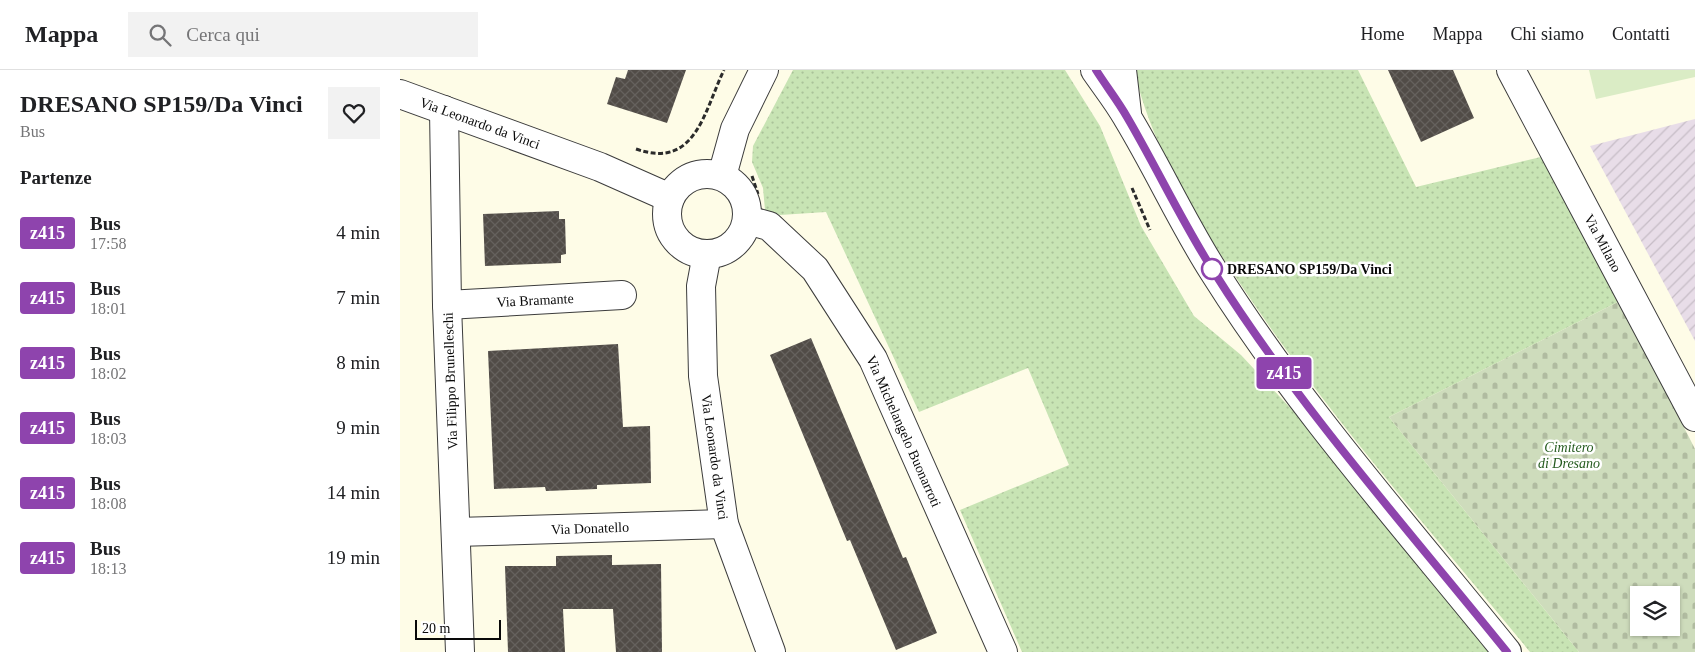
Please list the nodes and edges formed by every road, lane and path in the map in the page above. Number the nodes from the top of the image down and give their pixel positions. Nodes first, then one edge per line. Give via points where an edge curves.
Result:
1 (724, 70) edge
2 (764, 70) edge
3 (1096, 70) edge
4 (1122, 70) edge
5 (1511, 70) edge
6 (400, 94) edge
7 (444, 110) junction
8 (1127, 117) junction
9 (628, 147) dead end
10 (722, 176) junction
11 (670, 198) junction
12 (747, 220) junction
13 (707, 254) junction
14 (622, 295) dead end
15 (448, 305) junction
16 (1695, 417) edge
17 (724, 524) junction
18 (456, 532) junction
19 (460, 652) edge
20 (771, 652) edge
21 (1003, 652) edge
22 (1507, 652) edge

1 - 9 path via 697,130 680,148 653,154
2 - 10 street via 736,129
3 - 8 street
4 - 8 street
5 - 16 street, Via Milano
6 - 7 street, Via Leonardo da Vinci
7 - 11 street, Via Leonardo da Vinci via 600,167
7 - 15 street, Via Filippo Brunelleschi
8 - 22 street via 1214,273 1273,358 1333,438
10 - 11 street via 703,174 690,177
10 - 12 street via 736,186 744,198
11 - 13 street via 667,214 670,229 679,242 691,250
12 - 13 street via 736,242 724,250
12 - 21 street, Via Michelangelo Buonarroti via 769,226 815,269 874,359
13 - 17 street, Via Leonardo da Vinci via 701,286 703,376
14 - 15 street, Via Bramante
15 - 18 street, Via Filippo Brunelleschi
17 - 18 street, Via Donatello
17 - 20 street, Via Leonardo da Vinci
18 - 19 street, Via Filippo Brunelleschi

